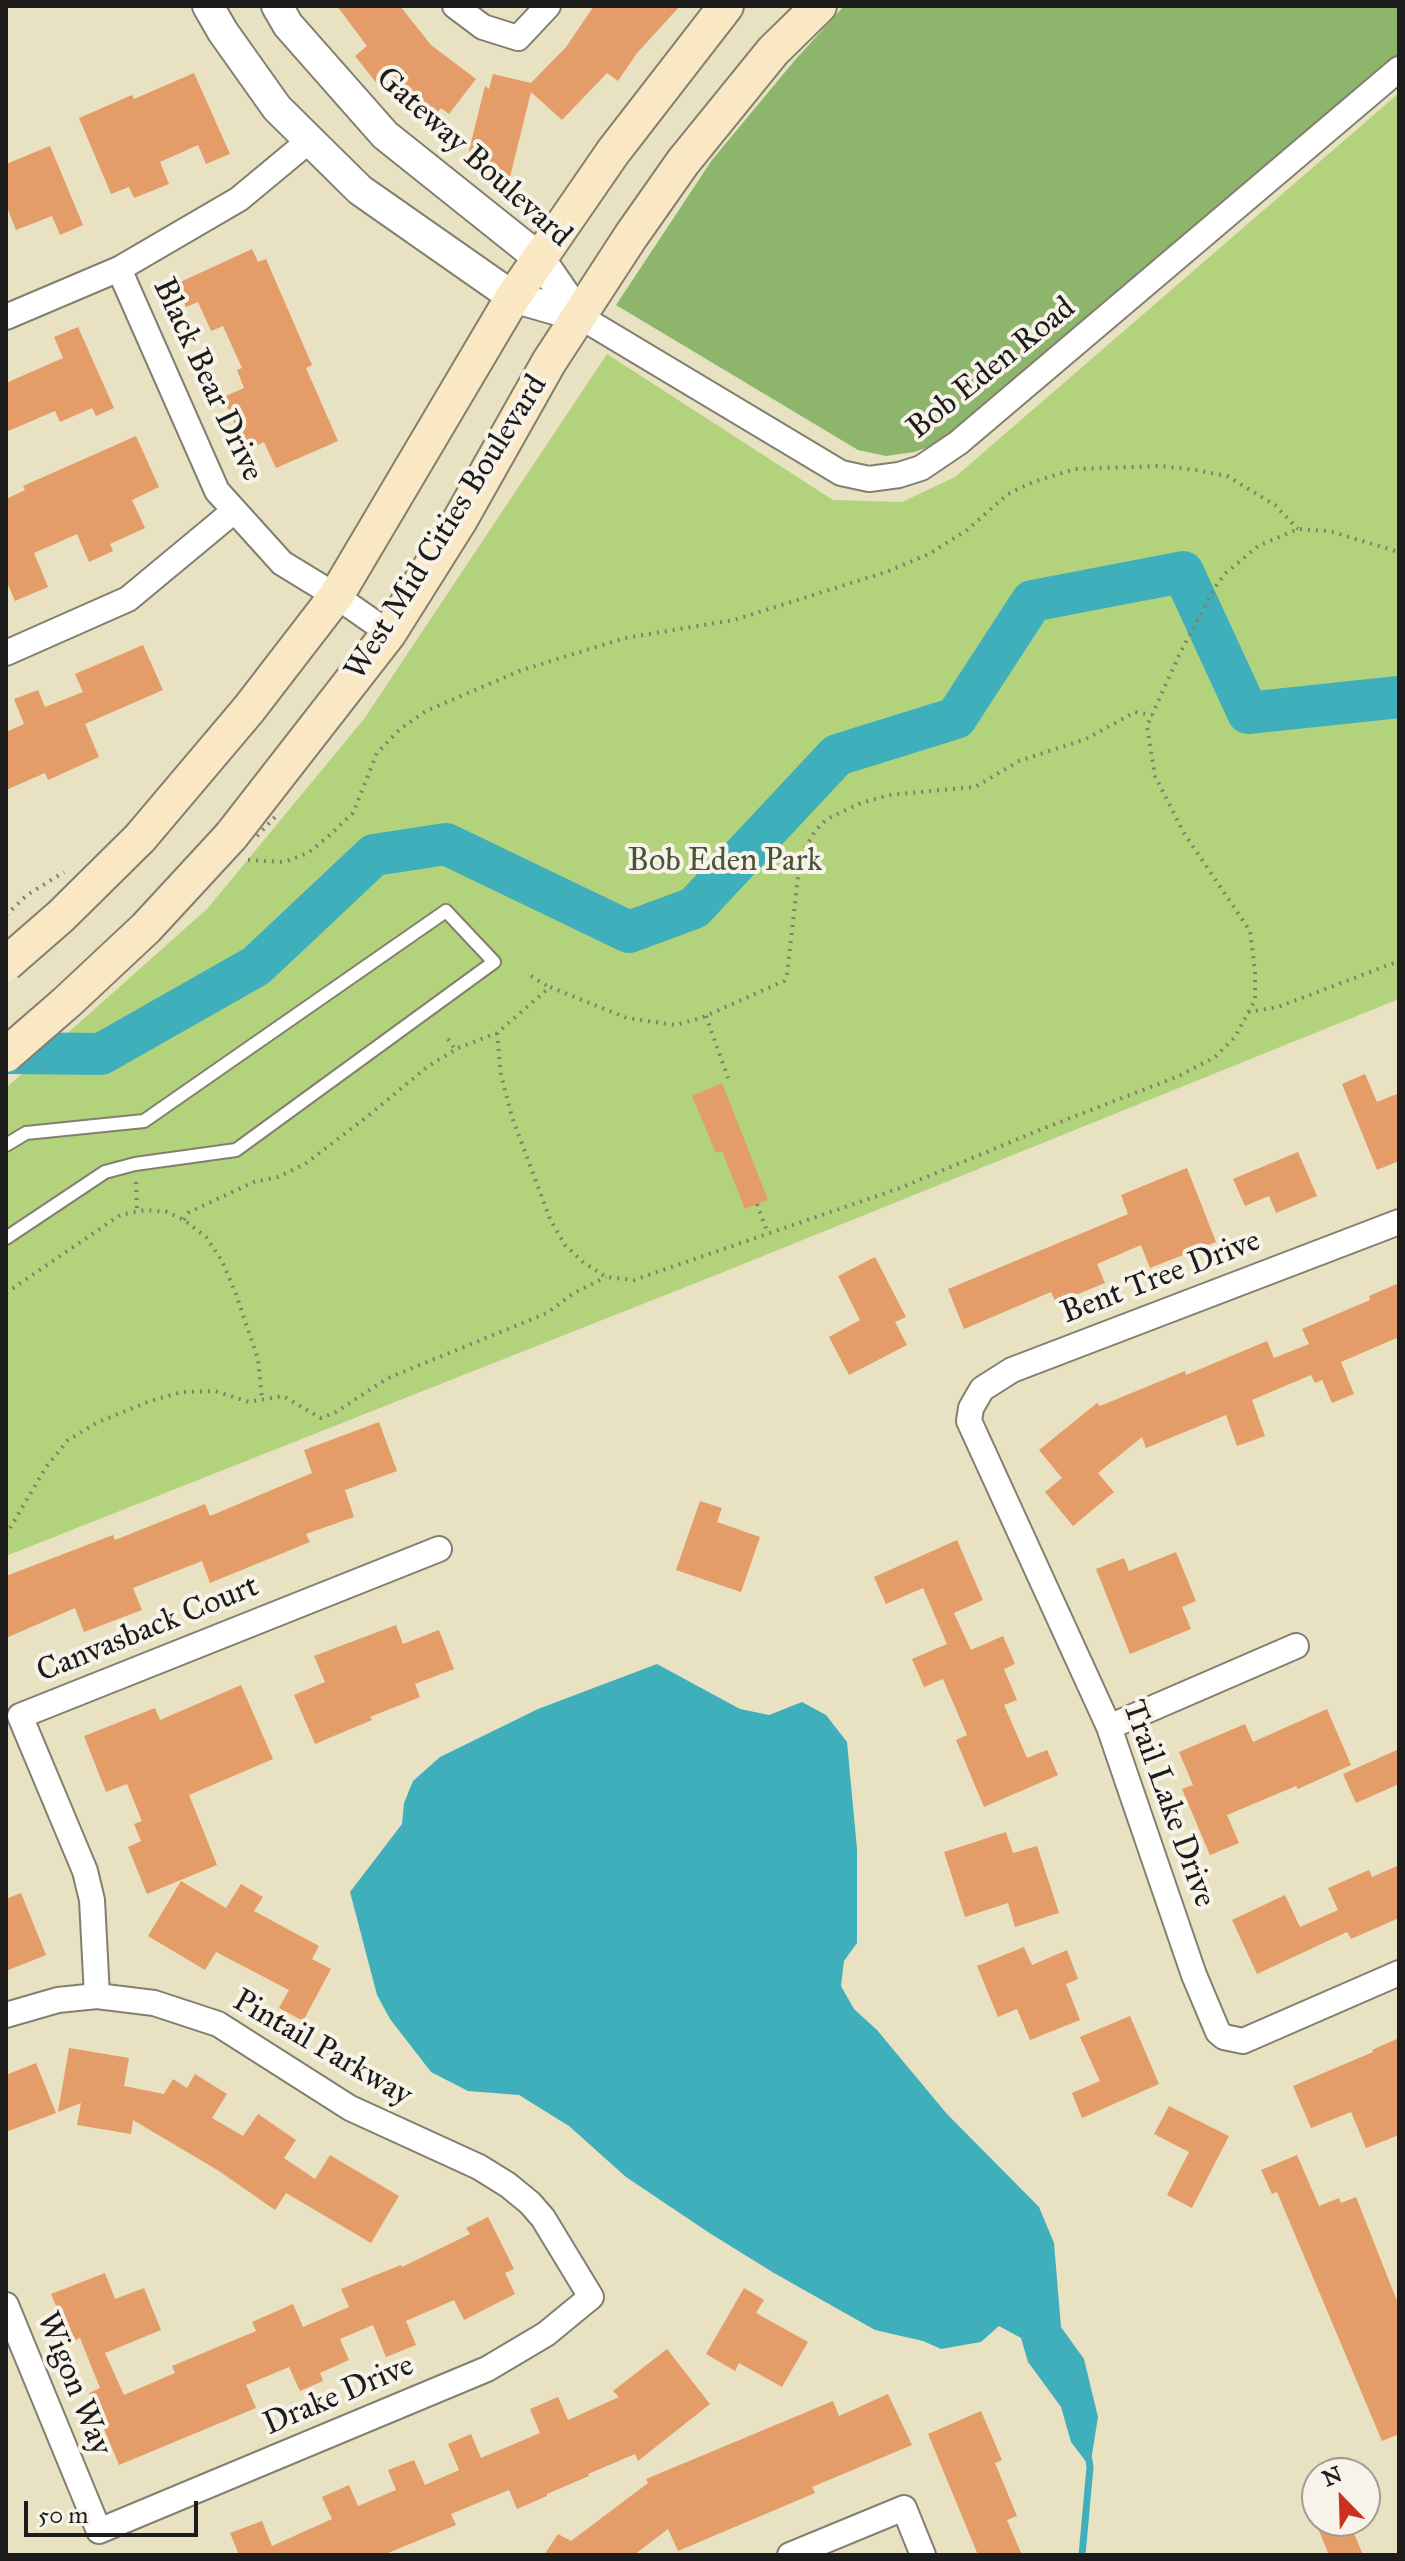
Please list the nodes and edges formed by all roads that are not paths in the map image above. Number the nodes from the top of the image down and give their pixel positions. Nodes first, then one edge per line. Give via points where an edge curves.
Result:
1 (208, 6) edge
2 (277, 6) edge
3 (455, 6) edge
4 (548, 6) edge
5 (726, 6) edge
6 (819, 6) edge
7 (1399, 69) edge
8 (310, 140) junction
9 (539, 258) junction
10 (119, 269) junction
11 (513, 297) junction
12 (579, 316) junction
13 (6, 317) edge
14 (234, 511) junction
15 (336, 596) junction
16 (389, 633) junction
17 (6, 653) edge
18 (6, 964) edge
19 (6, 1055) edge
20 (6, 1145) edge
21 (1399, 1222) edge
22 (6, 1238) edge
23 (969, 1421) joint
24 (439, 1549) dead end
25 (1296, 1646) dead end
26 (1109, 1727) junction
27 (1399, 1973) edge
28 (97, 1996) junction
29 (6, 2015) edge
30 (591, 2297) joint
31 (6, 2305) edge
32 (99, 2531) joint
33 (790, 2555) edge
34 (923, 2555) edge

1 - 8 street via 277,108
2 - 9 street, Gateway Boulevard via 385,135
3 - 4 street via 483,27 518,38
5 - 9 main road, West Mid Cities Boulevard
6 - 12 main road, West Mid Cities Boulevard via 773,51 683,162
7 - 12 street, Bob Eden Road via 958,443 921,468 899,475 869,479 841,473
8 - 10 street via 239,199
8 - 11 street via 360,190
9 - 11 main road, West Mid Cities Boulevard
9 - 12 street, Gateway Boulevard
10 - 13 street
10 - 14 street, Black Bear Drive via 217,491
11 - 12 street
11 - 15 main road, West Mid Cities Boulevard
12 - 16 main road, West Mid Cities Boulevard
14 - 15 street, Black Bear Drive via 282,563
14 - 17 street via 128,599
15 - 16 street, Black Bear Drive
15 - 18 main road, West Mid Cities Boulevard, bridge via 140,838
16 - 19 main road, West Mid Cities Boulevard, bridge via 235,849
20 - 22 lane via 26,1133 144,1121 446,911 494,962 236,1150 105,1172
21 - 23 street, Bent Tree Drive via 1012,1370 982,1389
23 - 26 street, Trail Lake Drive
24 - 28 street, Canvasback Court via 20,1716 85,1871 92,1900
25 - 26 street
26 - 27 street, Trail Lake Drive via 1218,2032 1243,2041
28 - 29 street, Pintail Parkway via 58,2000
28 - 30 street, Pintail Parkway via 154,2003 218,2024 350,2108 493,2175 543,2218
30 - 32 street, Drake Drive via 546,2334 487,2369
31 - 32 street, Wigon Way
33 - 34 street via 904,2508

